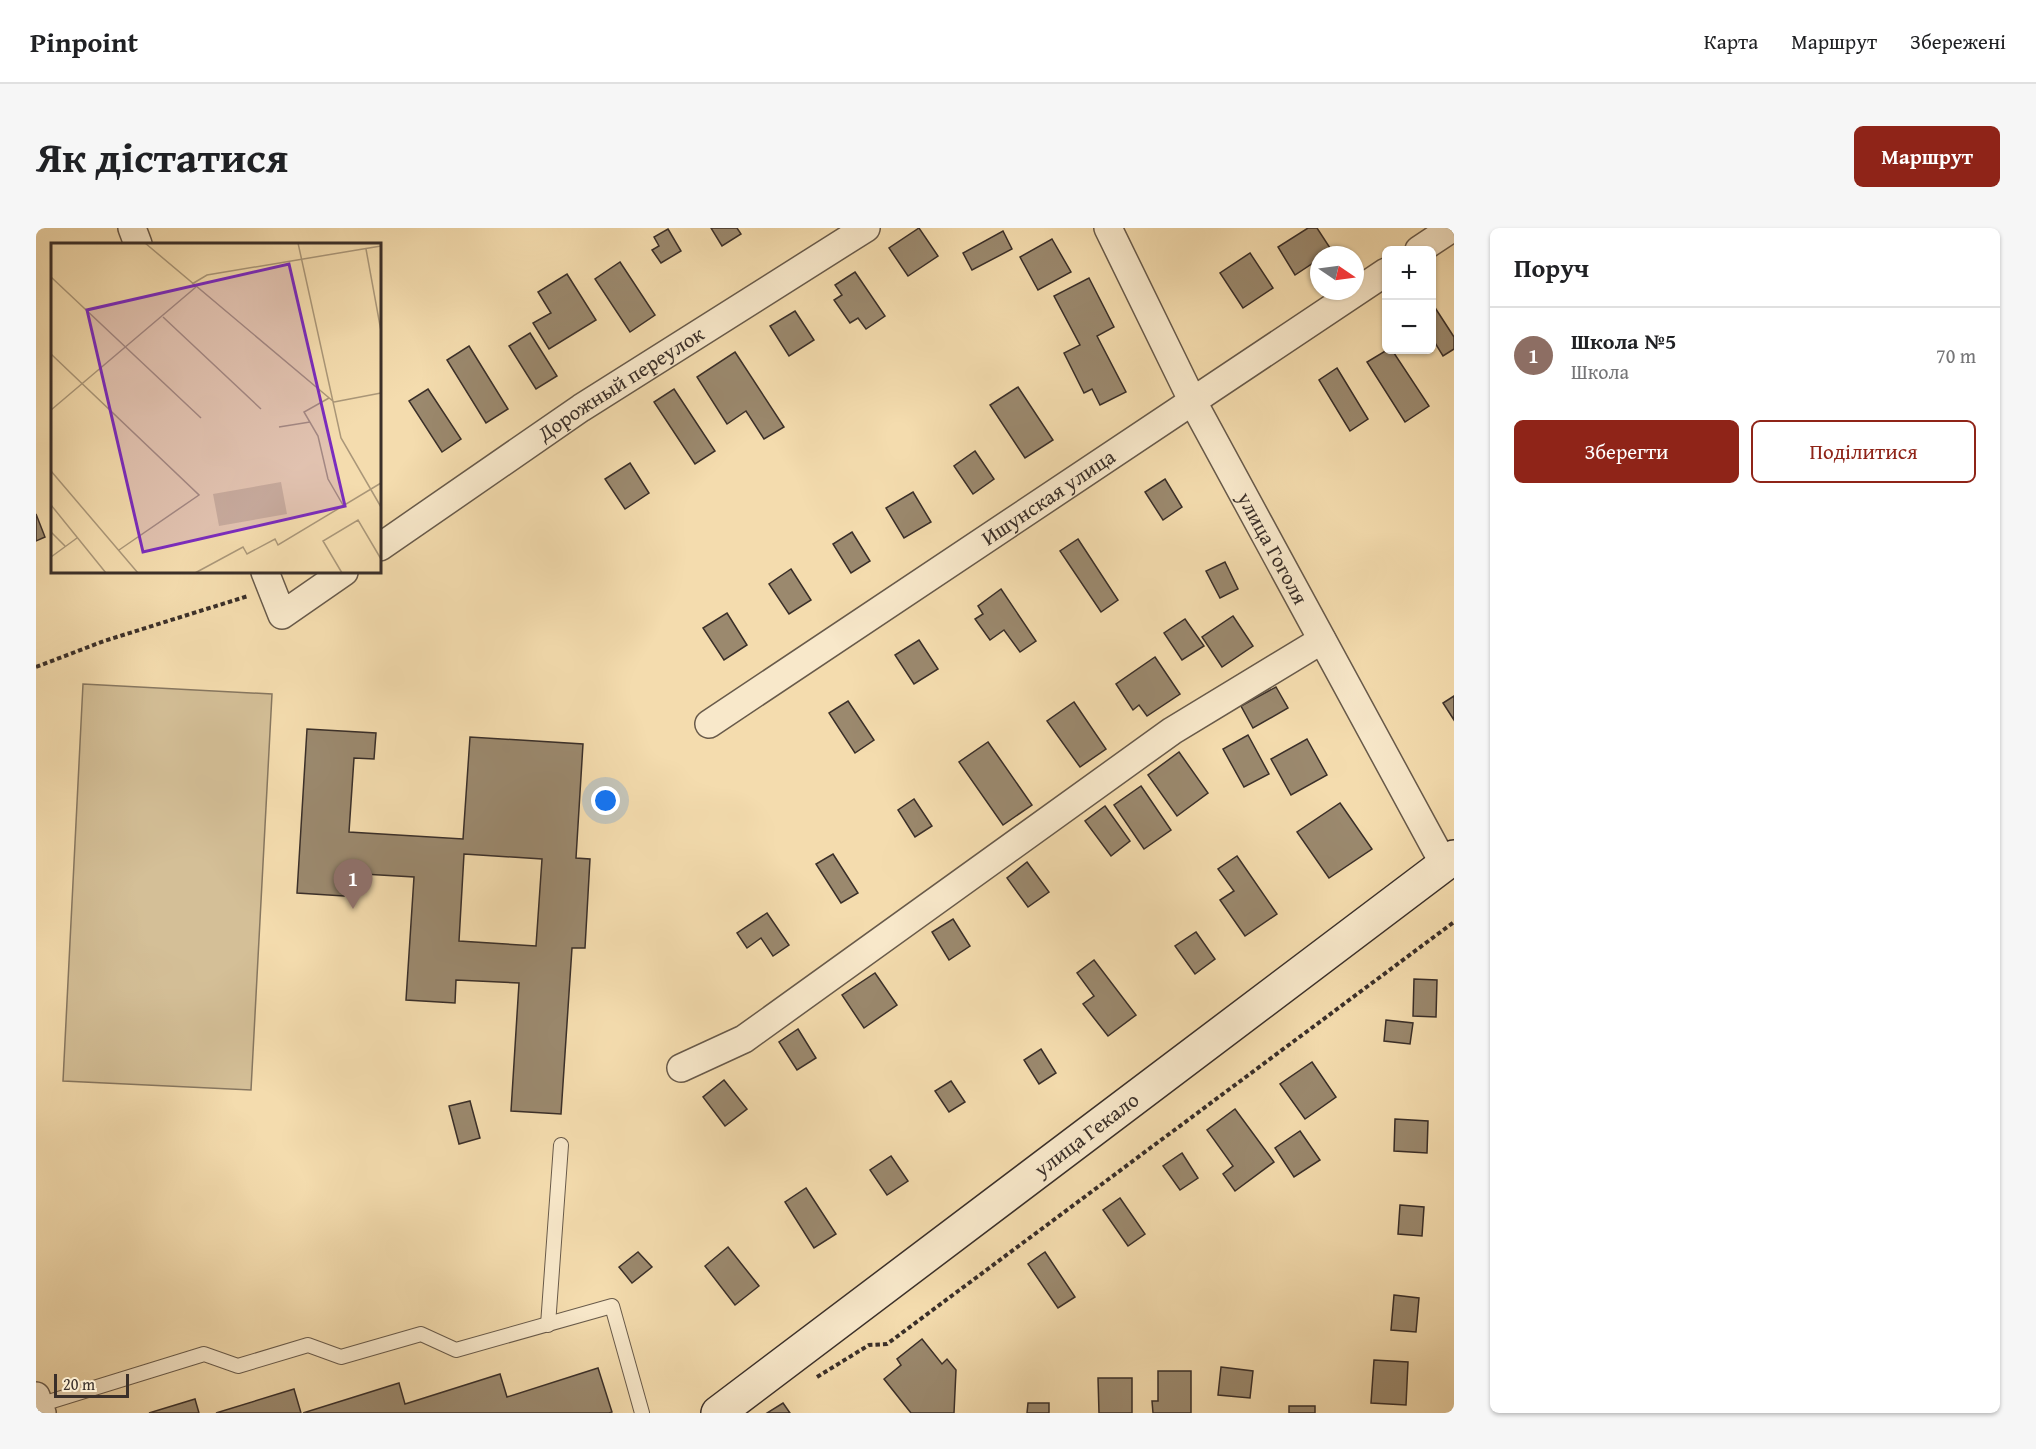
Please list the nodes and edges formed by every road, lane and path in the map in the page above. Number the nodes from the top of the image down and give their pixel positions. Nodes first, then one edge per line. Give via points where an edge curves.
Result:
1 (132, 228) edge
2 (866, 228) edge
3 (1108, 228) edge
4 (1452, 228) edge
5 (138, 243) edge
6 (1425, 246) edge
7 (1382, 275) edge
8 (1193, 402) junction
9 (381, 546) edge
10 (343, 573) edge
11 (268, 580) edge
12 (1322, 640) junction
13 (36, 667) edge
14 (710, 724) dead end
15 (1449, 860) edge
16 (1454, 922) edge
17 (681, 1068) dead end
18 (561, 1145) dead end
19 (548, 1325) junction
20 (813, 1380) dead end
21 (39, 1405) edge
22 (642, 1413) edge
23 (718, 1413) edge

1 - 5 street
2 - 9 street, Дорожный переулок via 580,408
3 - 8 street, улица Гоголя
4 - 6 street
7 - 8 street, Ишунская улица
8 - 12 street, улица Гоголя
8 - 14 street, Ишунская улица
10 - 11 street via 282,615
11 - 13 path
12 - 15 street, улица Гоголя
12 - 17 street via 1172,731 744,1039
15 - 23 main road, улица Гекало
16 - 20 path via 887,1344 869,1345
18 - 19 lane
19 - 21 lane via 456,1350 421,1334 341,1357 308,1345 238,1366 204,1354
19 - 22 lane via 612,1306

